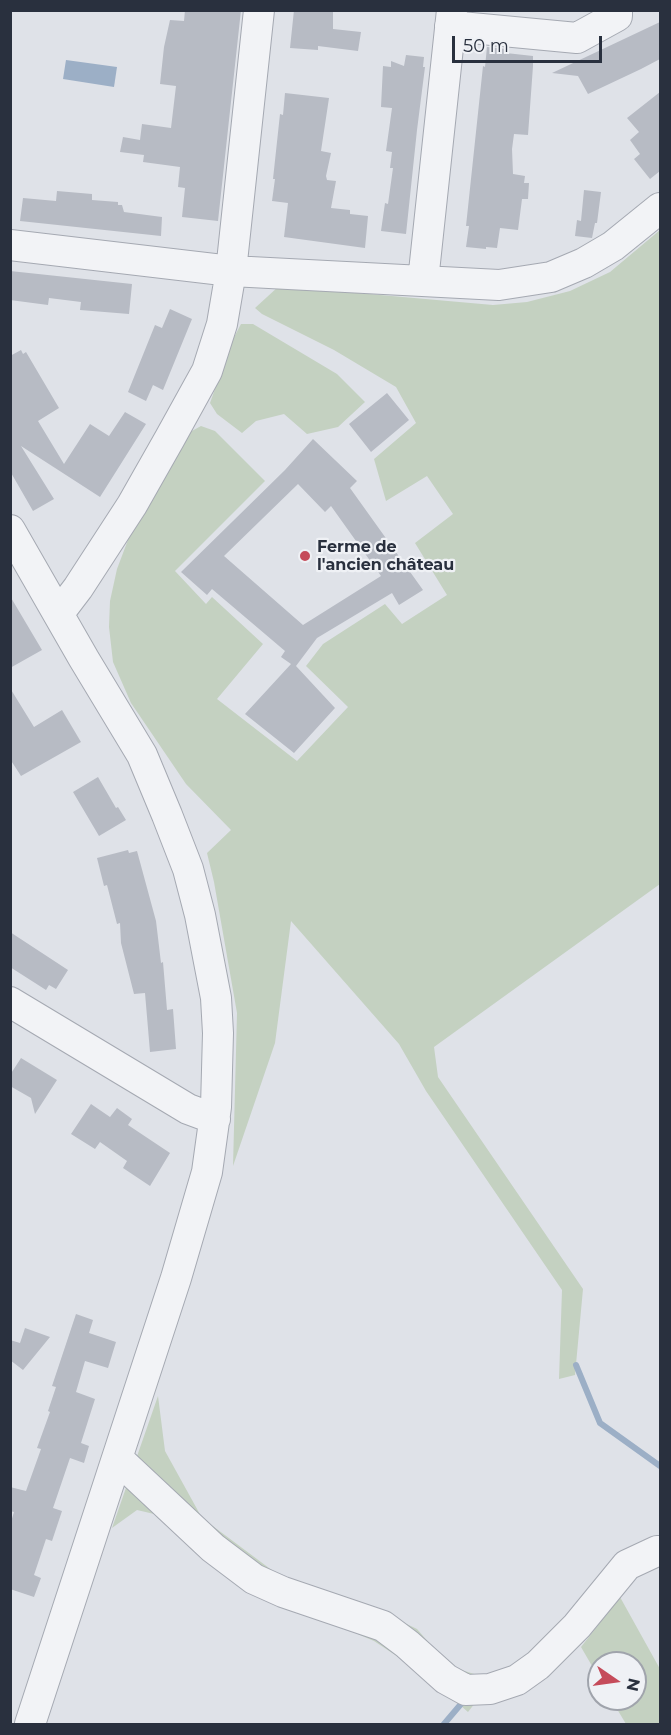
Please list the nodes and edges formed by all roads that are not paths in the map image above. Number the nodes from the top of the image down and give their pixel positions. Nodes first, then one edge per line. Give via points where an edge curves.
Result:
1 (259, 10) edge
2 (622, 12) edge
3 (451, 18) edge
4 (660, 208) edge
5 (10, 245) edge
6 (231, 271) junction
7 (423, 280) junction
8 (10, 530) edge
9 (59, 614) junction
10 (10, 1002) edge
11 (215, 1119) junction
12 (118, 1459) junction
13 (660, 1551) edge
14 (30, 1725) edge

1 - 6 street
2 - 3 street via 577,38
3 - 7 street
4 - 7 street via 613,246 551,277 499,285
5 - 6 street
6 - 7 street
6 - 9 street via 222,324 207,371 132,505
8 - 9 street
9 - 11 street via 142,755 188,869 216,998
10 - 11 street via 188,1109
11 - 12 street via 207,1172
12 - 13 street via 213,1548 255,1580 382,1626 466,1690 490,1689 517,1680 538,1665 577,1626 627,1565
12 - 14 street

